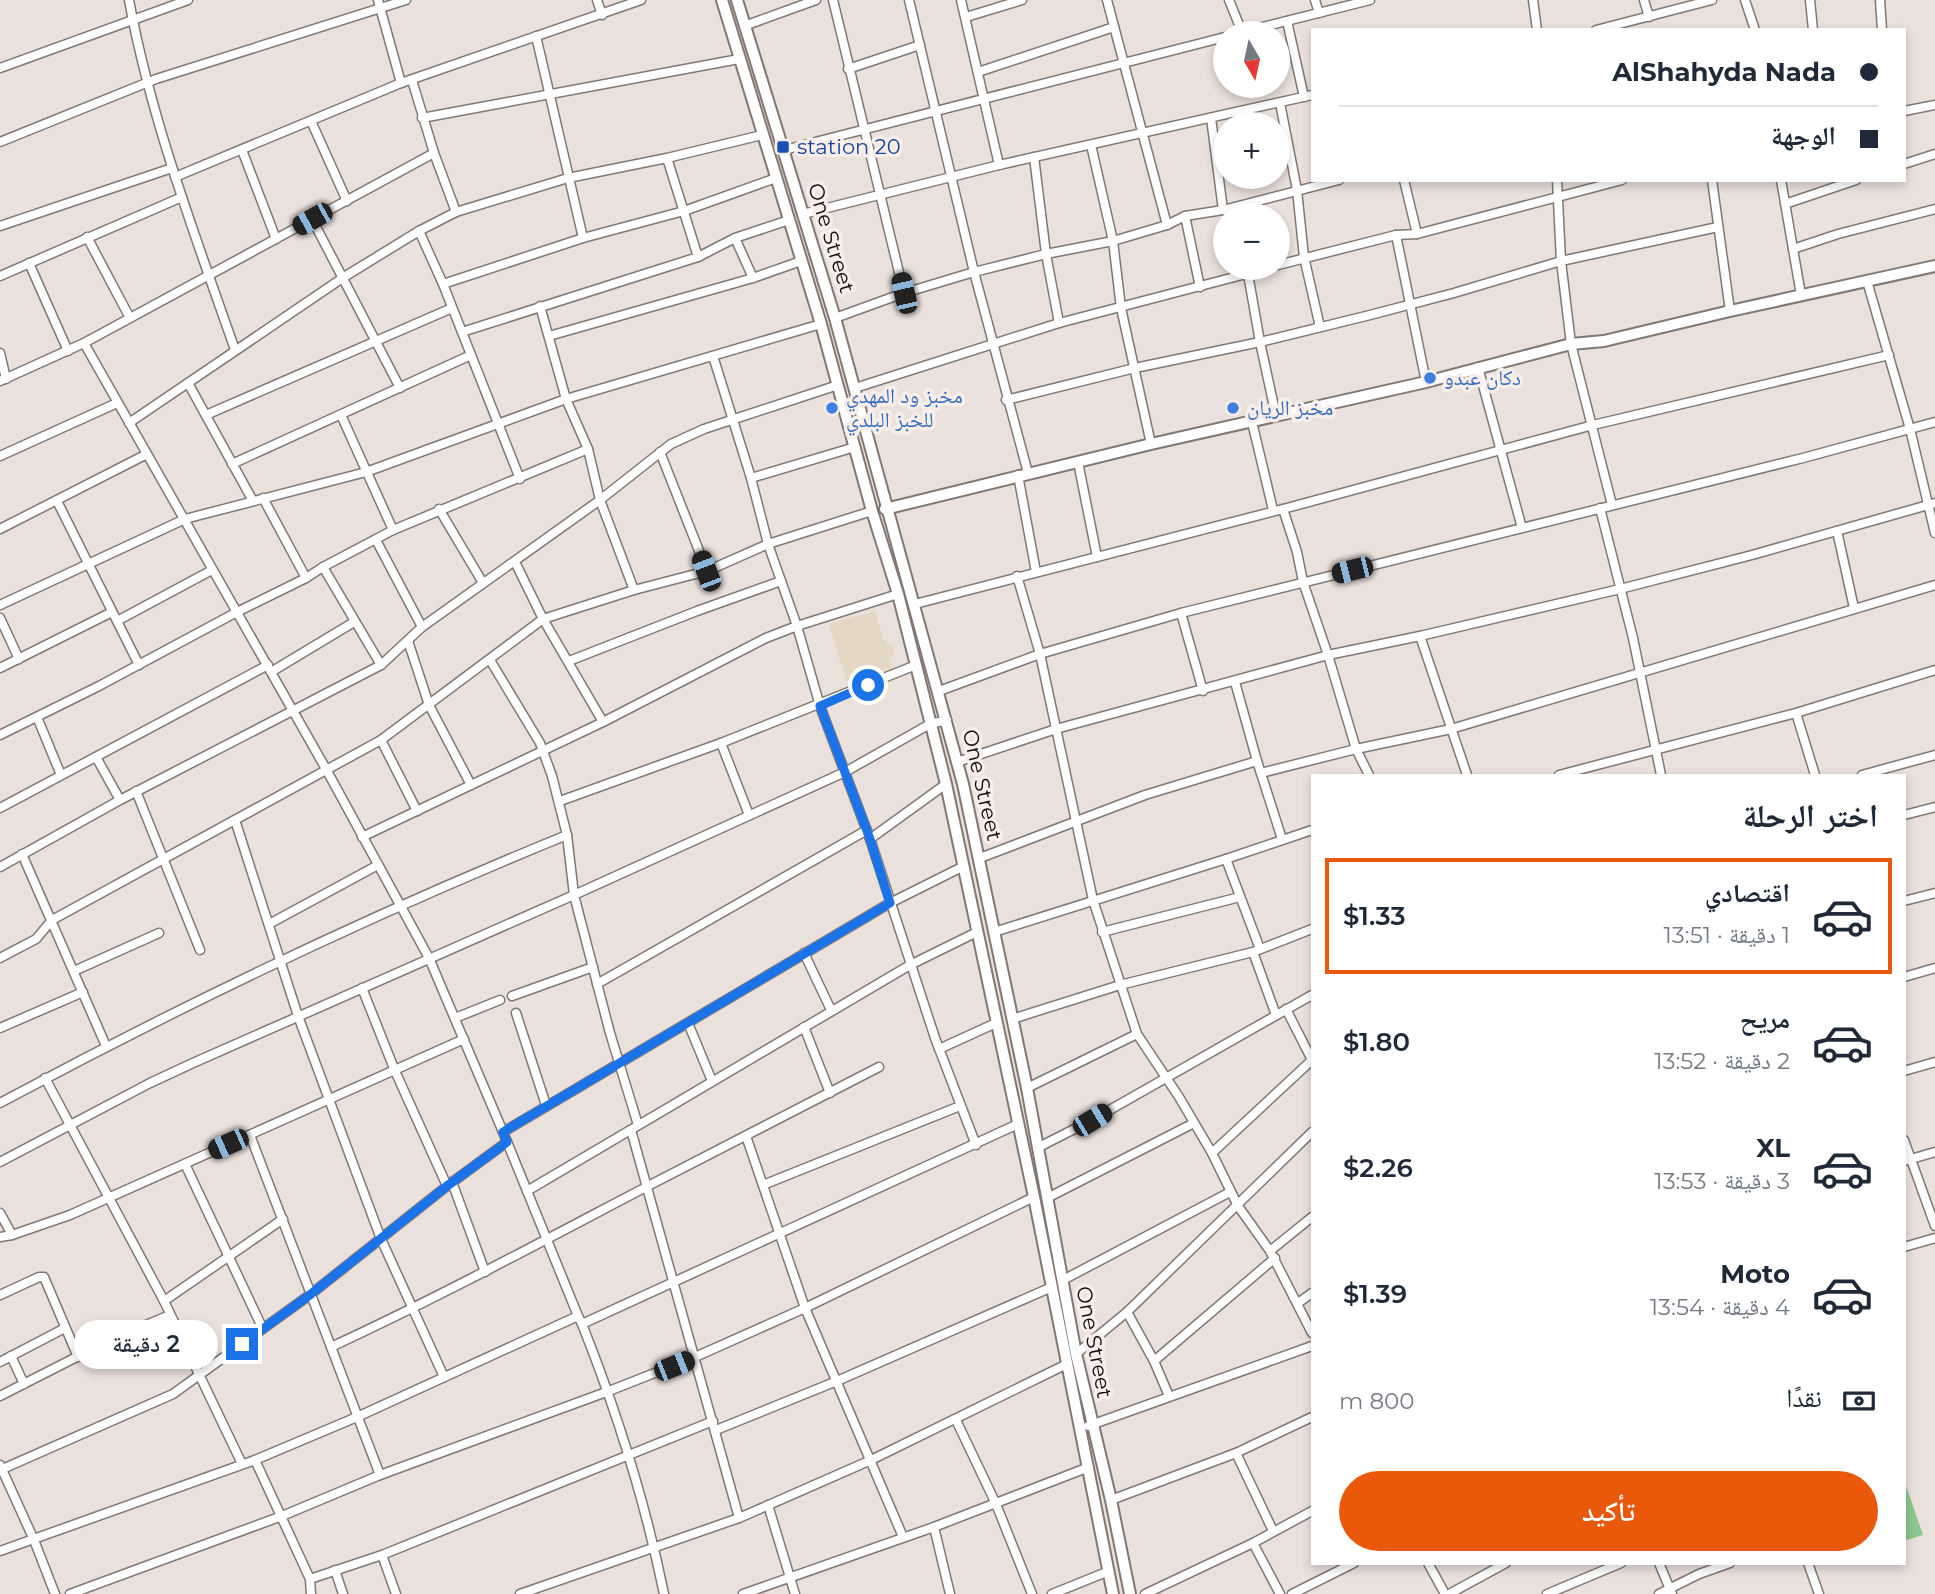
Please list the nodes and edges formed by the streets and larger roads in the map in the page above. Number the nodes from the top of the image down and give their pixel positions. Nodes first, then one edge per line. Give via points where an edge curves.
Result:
1 (129, 0) edge
2 (188, 0) edge
3 (406, 0) edge
4 (597, 0) edge
5 (641, 0) edge
6 (722, 0) edge
7 (737, 0) edge
8 (816, 0) edge
9 (834, 0) edge
10 (909, 0) edge
11 (961, 0) edge
12 (1022, 0) edge
13 (1107, 0) edge
14 (1229, 0) edge
15 (1315, 0) edge
16 (1370, 0) edge
17 (1534, 0) edge
18 (1644, 0) edge
19 (1712, 0) edge
20 (1745, 0) edge
21 (1810, 0) edge
22 (1880, 0) edge
23 (379, 4) edge
24 (1319, 13) junction
25 (602, 15) junction
26 (966, 17) junction
27 (1649, 17) junction
28 (133, 20) junction
29 (1236, 21) edge
30 (1287, 21) edge
31 (744, 26) junction
32 (1114, 27) junction
33 (1537, 28) edge
34 (1604, 28) edge
35 (1754, 28) edge
36 (1813, 28) edge
37 (1882, 28) edge
38 (1290, 32) edge
39 (536, 36) junction
40 (1213, 40) edge
41 (919, 45) junction
42 (738, 59) junction
43 (1124, 64) junction
44 (0, 68) edge
45 (848, 69) junction
46 (978, 72) junction
47 (412, 80) junction
48 (146, 82) junction
49 (401, 83) junction
50 (549, 94) junction
51 (1308, 96) edge
52 (984, 98) junction
53 (1280, 103) junction
54 (1935, 105) edge
55 (936, 110) junction
56 (1906, 111) edge
57 (422, 118) junction
58 (1211, 118) junction
59 (311, 121) junction
60 (863, 129) junction
61 (1143, 133) junction
62 (762, 135) junction
63 (0, 142) edge
64 (1091, 145) junction
65 (784, 149) junction
66 (242, 150) junction
67 (434, 153) junction
68 (1935, 153) edge
69 (1034, 157) junction
70 (667, 158) junction
71 (1906, 163) edge
72 (999, 165) junction
73 (173, 172) junction
74 (952, 176) junction
75 (776, 177) junction
76 (568, 178) junction
77 (1331, 182) edge
78 (1405, 182) edge
79 (1556, 182) edge
80 (1614, 182) edge
81 (1712, 182) edge
82 (1782, 182) edge
83 (1850, 182) edge
84 (1297, 190) junction
85 (881, 194) junction
86 (1559, 196) junction
87 (182, 197) junction
88 (347, 201) junction
89 (1222, 203) edge
90 (1251, 203) edge
91 (1786, 204) junction
92 (1935, 209) edge
93 (684, 211) junction
94 (456, 212) junction
95 (1213, 212) edge
96 (803, 214) junction
97 (1185, 216) junction
98 (312, 219) junction
99 (789, 220) junction
100 (1167, 225) junction
101 (0, 226) edge
102 (1718, 227) junction
103 (419, 231) junction
104 (1417, 234) junction
105 (1396, 235) junction
106 (87, 237) junction
107 (583, 238) junction
108 (735, 238) junction
109 (276, 239) junction
110 (1113, 241) junction
111 (1793, 249) junction
112 (1046, 254) junction
113 (698, 257) junction
114 (1304, 257) junction
115 (801, 261) junction
116 (1290, 261) edge
117 (1561, 261) junction
118 (29, 263) junction
119 (1935, 266) edge
120 (974, 272) junction
121 (1, 274) edge
122 (209, 277) junction
123 (344, 277) junction
124 (752, 278) junction
125 (1226, 280) edge
126 (1249, 280) edge
127 (1867, 281) junction
128 (443, 284) junction
129 (1200, 287) junction
130 (904, 293) junction
131 (1801, 295) junction
132 (1410, 304) junction
133 (540, 306) junction
134 (452, 307) junction
135 (1121, 308) junction
136 (1730, 311) junction
137 (130, 317) junction
138 (835, 318) junction
139 (1059, 323) junction
140 (821, 324) junction
141 (1320, 327) junction
142 (462, 332) junction
143 (549, 336) junction
144 (376, 339) junction
145 (994, 342) junction
146 (1259, 342) junction
147 (84, 343) junction
148 (1571, 344) junction
149 (235, 350) junction
150 (68, 351) junction
151 (0, 353) edge
152 (471, 355) junction
153 (1889, 355) junction
154 (713, 356) junction
155 (1135, 368) junction
156 (1478, 368) junction
157 (3, 380) edge
158 (1426, 382) junction
159 (188, 383) junction
160 (838, 385) junction
161 (400, 388) junction
162 (855, 388) junction
163 (566, 399) junction
164 (1006, 400) junction
165 (117, 402) junction
166 (206, 415) junction
167 (341, 415) junction
168 (1276, 416) junction
169 (733, 421) junction
170 (1252, 422) junction
171 (1935, 422) edge
172 (130, 423) junction
173 (498, 425) junction
174 (1593, 425) junction
175 (1909, 429) junction
176 (1151, 444) junction
177 (855, 447) junction
178 (588, 449) junction
179 (1500, 449) junction
180 (660, 452) junction
181 (147, 454) junction
182 (0, 456) edge
183 (1078, 462) junction
184 (232, 464) junction
185 (366, 472) junction
186 (1023, 474) junction
187 (751, 478) junction
188 (520, 479) junction
189 (263, 498) junction
190 (600, 500) junction
191 (57, 501) junction
192 (253, 501) junction
193 (1932, 504) edge
194 (1612, 505) junction
195 (1600, 508) junction
196 (439, 509) junction
197 (889, 509) junction
198 (1283, 509) junction
199 (1273, 510) junction
200 (872, 511) junction
201 (185, 519) junction
202 (1, 526) edge
203 (1522, 528) junction
204 (393, 530) junction
205 (1837, 531) junction
206 (1935, 533) edge
207 (376, 540) junction
208 (768, 544) junction
209 (1097, 557) junction
210 (515, 562) junction
211 (89, 563) junction
212 (323, 567) junction
213 (212, 570) junction
214 (706, 571) junction
215 (1036, 572) junction
216 (1017, 576) junction
217 (306, 579) junction
218 (781, 581) junction
219 (1303, 582) junction
220 (483, 583) junction
221 (1935, 585) edge
222 (1620, 589) junction
223 (634, 590) junction
224 (898, 594) junction
225 (915, 604) junction
226 (0, 606) edge
227 (1854, 608) junction
228 (112, 612) junction
229 (237, 612) junction
230 (1181, 613) junction
231 (0, 618) edge
232 (543, 619) junction
233 (117, 621) junction
234 (354, 622) junction
235 (797, 626) junction
236 (422, 627) junction
237 (1420, 636) junction
238 (408, 641) junction
239 (1040, 654) junction
240 (1328, 655) junction
241 (19, 659) junction
242 (490, 660) junction
243 (569, 661) junction
244 (139, 665) junction
245 (381, 665) junction
246 (916, 665) junction
247 (0, 668) edge
248 (269, 668) junction
249 (1935, 670) edge
250 (1640, 671) junction
251 (1235, 682) junction
252 (939, 691) junction
253 (1203, 691) junction
254 (429, 705) junction
255 (820, 706) junction
256 (293, 710) junction
257 (1796, 713) junction
258 (37, 717) junction
259 (947, 720) junction
260 (603, 722) junction
261 (930, 724) junction
262 (1056, 729) junction
263 (1451, 729) junction
264 (0, 735) edge
265 (381, 740) junction
266 (721, 743) junction
267 (1356, 749) junction
268 (544, 750) junction
269 (1656, 750) junction
270 (1935, 755) edge
271 (96, 757) junction
272 (1256, 761) junction
273 (957, 762) junction
274 (327, 769) junction
275 (845, 772) junction
276 (1261, 773) junction
277 (1368, 774) edge
278 (1467, 774) edge
279 (1563, 774) edge
280 (1661, 774) edge
281 (1815, 774) edge
282 (1866, 774) edge
283 (61, 775) junction
284 (946, 784) junction
285 (471, 785) junction
286 (136, 791) junction
287 (120, 800) junction
288 (560, 801) junction
289 (1935, 807) edge
290 (0, 808) edge
291 (417, 811) junction
292 (1906, 815) edge
293 (749, 816) junction
294 (1077, 819) junction
295 (235, 820) junction
296 (867, 830) junction
297 (1311, 830) edge
298 (567, 835) junction
299 (362, 837) junction
300 (870, 839) junction
301 (1282, 839) junction
302 (22, 854) junction
303 (979, 858) junction
304 (164, 859) junction
305 (1227, 859) junction
306 (378, 864) junction
307 (964, 866) junction
308 (0, 867) edge
309 (1933, 893) edge
310 (575, 895) junction
311 (1240, 897) junction
312 (1093, 900) junction
313 (1906, 900) edge
314 (890, 903) junction
315 (401, 905) junction
316 (1935, 905) edge
317 (52, 920) junction
318 (269, 924) junction
319 (1311, 929) edge
320 (977, 932) junction
321 (994, 932) junction
322 (1102, 932) junction
323 (159, 933) dead end
324 (200, 950) dead end
325 (1257, 951) junction
326 (804, 953) junction
327 (0, 958) edge
328 (429, 958) junction
329 (279, 962) junction
330 (910, 965) junction
331 (593, 967) junction
332 (1935, 968) edge
333 (74, 971) junction
334 (1906, 975) edge
335 (597, 984) junction
336 (1120, 985) junction
337 (362, 988) junction
338 (83, 992) junction
339 (512, 996) dead end
340 (1311, 996) edge
341 (500, 1000) dead end
342 (1286, 1009) junction
343 (831, 1010) junction
344 (516, 1013) dead end
345 (1276, 1015) junction
346 (298, 1016) junction
347 (455, 1018) junction
348 (1012, 1018) junction
349 (688, 1023) junction
350 (996, 1023) junction
351 (804, 1027) junction
352 (0, 1028) edge
353 (1137, 1034) junction
354 (464, 1039) junction
355 (106, 1046) junction
356 (939, 1049) junction
357 (1020, 1058) junction
358 (1311, 1058) edge
359 (1004, 1060) junction
360 (1311, 1061) edge
361 (619, 1062) junction
362 (1935, 1062) edge
363 (879, 1067) dead end
364 (1906, 1070) edge
365 (396, 1071) junction
366 (1164, 1077) junction
367 (45, 1079) junction
368 (712, 1081) junction
369 (1027, 1088) junction
370 (830, 1093) junction
371 (329, 1100) junction
372 (0, 1103) edge
373 (546, 1105) junction
374 (960, 1106) junction
375 (1194, 1123) junction
376 (1018, 1124) junction
377 (71, 1125) junction
378 (634, 1128) junction
379 (503, 1132) junction
380 (1311, 1133) edge
381 (250, 1135) junction
382 (746, 1136) junction
383 (507, 1142) junction
384 (976, 1145) junction
385 (1037, 1148) junction
386 (1935, 1152) edge
387 (1212, 1153) junction
388 (1908, 1160) edge
389 (0, 1162) edge
390 (185, 1164) junction
391 (449, 1184) junction
392 (763, 1185) junction
393 (647, 1187) junction
394 (527, 1191) junction
395 (1230, 1192) junction
396 (109, 1197) junction
397 (1034, 1197) junction
398 (1046, 1198) junction
399 (1238, 1206) junction
400 (0, 1213) edge
401 (1311, 1218) edge
402 (283, 1219) junction
403 (1935, 1226) edge
404 (778, 1233) junction
405 (12, 1235) junction
406 (0, 1237) edge
407 (1935, 1238) edge
408 (381, 1239) junction
409 (547, 1241) junction
410 (1906, 1246) edge
411 (1273, 1254) junction
412 (227, 1257) junction
413 (485, 1272) junction
414 (1063, 1280) junction
415 (674, 1282) junction
416 (1052, 1287) junction
417 (311, 1294) junction
418 (1311, 1294) edge
419 (0, 1295) edge
420 (164, 1301) junction
421 (1298, 1303) junction
422 (805, 1308) junction
423 (413, 1309) junction
424 (1127, 1312) junction
425 (170, 1315) junction
426 (580, 1320) junction
427 (262, 1327) junction
428 (65, 1328) junction
429 (1311, 1331) edge
430 (1311, 1346) edge
431 (331, 1347) junction
432 (1076, 1354) junction
433 (11, 1356) junction
434 (78, 1357) junction
435 (695, 1357) junction
436 (1154, 1361) junction
437 (0, 1362) edge
438 (1068, 1364) junction
439 (201, 1376) junction
440 (444, 1377) junction
441 (837, 1381) junction
442 (24, 1384) junction
443 (609, 1391) junction
444 (0, 1396) edge
445 (1169, 1396) junction
446 (358, 1417) junction
447 (1311, 1417) edge
448 (956, 1420) junction
449 (714, 1425) junction
450 (1086, 1427) junction
451 (1236, 1452) junction
452 (629, 1453) junction
453 (255, 1460) junction
454 (872, 1460) junction
455 (242, 1464) junction
456 (1089, 1467) junction
457 (1, 1468) edge
458 (380, 1475) junction
459 (1111, 1500) junction
460 (996, 1504) junction
461 (768, 1505) junction
462 (1311, 1512) edge
463 (282, 1516) junction
464 (739, 1518) junction
465 (934, 1527) junction
466 (1273, 1531) junction
467 (903, 1537) junction
468 (34, 1540) junction
469 (1253, 1542) junction
470 (655, 1548) junction
471 (0, 1551) edge
472 (382, 1555) junction
473 (1350, 1565) edge
474 (1429, 1565) edge
475 (1502, 1565) edge
476 (1616, 1565) edge
477 (1660, 1565) edge
478 (1724, 1565) edge
479 (1809, 1565) edge
480 (335, 1570) junction
481 (1109, 1571) junction
482 (310, 1579) junction
483 (790, 1579) junction
484 (1671, 1592) edge
485 (55, 1594) edge
486 (70, 1594) edge
487 (311, 1594) edge
488 (343, 1594) edge
489 (396, 1594) edge
490 (520, 1594) edge
491 (664, 1594) edge
492 (743, 1594) edge
493 (795, 1594) edge
494 (950, 1594) edge
495 (1032, 1594) edge
496 (1052, 1594) edge
497 (1113, 1594) edge
498 (1130, 1594) edge
499 (1145, 1594) edge
500 (1280, 1594) edge
501 (1292, 1594) edge
502 (1447, 1594) edge
503 (1547, 1594) edge
504 (1659, 1594) edge
505 (1819, 1594) edge

1 - 28 street
2 - 28 street
3 - 23 street
4 - 25 street
5 - 25 street
6 - 42 street, One Street
7 - 31 street, One Street
8 - 31 street
9 - 45 street
10 - 41 street
11 - 26 street
12 - 26 street
13 - 32 street
14 - 29 street
15 - 24 street
16 - 24 street
17 - 33 street
18 - 27 street
19 - 27 street
20 - 35 street
21 - 36 street
22 - 37 street
23 - 48 street
23 - 49 street
24 - 30 street
25 - 39 street
26 - 46 street
27 - 34 street
28 - 44 street
28 - 48 street
31 - 65 street, One Street
32 - 43 street
32 - 46 street
38 - 51 street
39 - 47 street
39 - 50 street
40 - 43 street
41 - 45 street
41 - 55 street
42 - 50 street
42 - 62 street, One Street
43 - 52 street
43 - 61 street
45 - 60 street
46 - 52 street
47 - 49 street
47 - 57 street
48 - 63 street
48 - 73 street
49 - 59 street
50 - 57 street
50 - 76 street
51 - 53 street
52 - 55 street
52 - 72 street
53 - 58 street
53 - 84 street
54 - 56 street
55 - 60 street
55 - 74 street
57 - 67 street
58 - 61 street
58 - 89 street
59 - 66 street
59 - 88 street
60 - 65 street
60 - 85 street
61 - 64 street
61 - 100 street
62 - 70 street
62 - 75 street, One Street
64 - 69 street
64 - 110 street
65 - 96 street, One Street
66 - 73 street
66 - 109 street
67 - 88 street
67 - 94 street
68 - 71 street
69 - 72 street
69 - 112 street
70 - 76 street
70 - 93 street
72 - 74 street
73 - 87 street
73 - 101 street
74 - 85 street
74 - 120 street
75 - 93 street
75 - 99 street, One Street
76 - 94 street
76 - 107 street
77 - 84 street
78 - 104 street
79 - 86 street
80 - 86 street
81 - 102 street
82 - 91 street
83 - 91 street
84 - 90 street
84 - 114 street
85 - 96 street
85 - 130 street
86 - 104 street
86 - 117 street
87 - 106 street
87 - 122 street
88 - 98 street
91 - 111 street
92 - 111 street
93 - 107 street
93 - 113 street
94 - 103 street
95 - 97 street
96 - 138 street, One Street
97 - 100 street
97 - 129 street
98 - 109 street
98 - 123 street
99 - 108 street
99 - 115 street, One Street
100 - 110 street
102 - 117 street
102 - 136 street
103 - 123 street
103 - 128 street
104 - 105 street
105 - 114 street
105 - 132 street
106 - 118 street
106 - 137 street
107 - 128 street
108 - 113 street
108 - 124 street
109 - 122 street
110 - 112 street
110 - 135 street
111 - 131 street
112 - 120 street
112 - 139 street
113 - 133 street
114 - 116 street
114 - 141 street
115 - 124 street
115 - 140 street, One Street
117 - 132 street
117 - 148 street
118 - 121 street
118 - 150 street
119 - 127 street
120 - 130 street
120 - 145 street
122 - 137 street
122 - 149 street
123 - 144 street
123 - 149 street
124 - 143 street
125 - 129 street
126 - 146 street
127 - 131 street
127 - 153 street
128 - 134 street
129 - 135 street
130 - 138 street
131 - 136 street
132 - 141 street
132 - 158 street
133 - 142 street
133 - 143 street
134 - 142 street
134 - 144 street
135 - 139 street
135 - 155 street
136 - 148 street via 1604,341
137 - 147 street
138 - 162 street, One Street
139 - 145 street
140 - 154 street
140 - 160 street, One Street
141 - 146 street
142 - 152 street
143 - 163 street
144 - 161 street
144 - 166 street
145 - 162 street
145 - 164 street
146 - 155 street
146 - 168 street
147 - 150 street
147 - 165 street
148 - 156 street
148 - 174 street
149 - 159 street
150 - 157 street
151 - 157 street
152 - 161 street
152 - 173 street
153 - 174 street
153 - 175 street
154 - 163 street
154 - 169 street
155 - 164 street
155 - 176 street
156 - 158 street
156 - 179 street
158 - 168 street
159 - 166 street
159 - 172 street
160 - 169 street
160 - 177 street, One Street
161 - 167 street
162 - 197 street, One Street
163 - 173 street
163 - 178 street
164 - 186 street
165 - 172 street
165 - 182 street
166 - 184 street
167 - 184 street
167 - 185 street
168 - 170 street
169 - 180 street via 685,437
169 - 187 street
170 - 176 street
170 - 199 street
171 - 175 street
172 - 181 street
173 - 185 street
173 - 188 street
174 - 179 street
174 - 194 street
175 - 193 street
175 - 194 street
176 - 183 street
177 - 187 street
177 - 200 street, One Street
178 - 188 street
178 - 190 street
179 - 198 street
179 - 203 street
180 - 190 street
180 - 214 street
181 - 191 street
181 - 201 street
183 - 186 street
183 - 209 street
184 - 192 street
185 - 189 street
185 - 204 street
186 - 197 street
186 - 215 street
187 - 208 street
188 - 196 street
189 - 192 street
189 - 217 street
190 - 210 street
190 - 223 street
191 - 202 street
191 - 211 street
192 - 201 street
193 - 205 street
193 - 206 street
194 - 195 street
195 - 203 street
195 - 222 street
196 - 204 street
196 - 220 street
197 - 200 street
197 - 225 street, One Street
198 - 199 street
198 - 219 street
199 - 209 street
200 - 208 street
200 - 224 street, One Street
201 - 211 street
201 - 213 street
203 - 219 street
204 - 207 street
205 - 222 street
205 - 227 street
207 - 212 street
207 - 236 street
208 - 214 street
208 - 218 street
209 - 215 street
210 - 220 street
210 - 232 street
211 - 226 street
211 - 228 street
212 - 217 street
212 - 234 street
213 - 229 street
213 - 233 street
214 - 223 street
215 - 216 street
216 - 225 street
216 - 239 street
217 - 229 street
218 - 235 street
218 - 243 street
219 - 230 street
219 - 240 street
220 - 236 street
221 - 227 street
222 - 237 street
222 - 250 street
223 - 232 street
224 - 235 street
224 - 246 street, One Street
225 - 252 street, One Street
227 - 250 street
228 - 233 street
228 - 241 street
229 - 244 street
229 - 248 street
230 - 239 street
230 - 253 street
231 - 241 street
232 - 242 street
232 - 243 street
233 - 244 street
234 - 245 street
234 - 248 street
235 - 255 street
235 - 260 street
236 - 238 street
237 - 240 street
237 - 263 street
238 - 245 street
238 - 254 street
239 - 252 street
239 - 262 street
240 - 251 street
240 - 267 street
241 - 247 street
242 - 254 street
242 - 268 street
243 - 260 street
244 - 258 street
245 - 256 street
246 - 255 street
246 - 261 street, One Street
248 - 256 street
248 - 271 street
249 - 257 street
250 - 263 street
250 - 269 street
251 - 253 street
251 - 272 street
252 - 259 street, One Street
253 - 262 street
254 - 265 street
254 - 285 street
255 - 266 street
255 - 275 street
256 - 274 street
256 - 286 street
257 - 269 street
257 - 281 street
258 - 264 street
258 - 283 street
259 - 261 street
259 - 273 street, One Street
260 - 268 street
261 - 275 street
261 - 284 street, One Street
262 - 273 street
262 - 294 street
263 - 267 street
263 - 278 street
265 - 274 street
265 - 291 street
266 - 288 street
266 - 293 street
267 - 276 street
267 - 277 street
268 - 285 street
268 - 288 street
269 - 279 street
269 - 280 street
270 - 282 street
271 - 283 street
271 - 287 street
272 - 276 street
272 - 294 street
273 - 303 street, One Street
274 - 295 street
274 - 299 street
275 - 293 street
275 - 296 street
276 - 301 street
283 - 290 street
284 - 300 street
284 - 307 street, One Street
285 - 291 street
286 - 287 street
286 - 304 street
287 - 302 street
288 - 298 street
289 - 292 street
291 - 299 street
293 - 310 street
294 - 303 street
294 - 312 street
295 - 304 street
295 - 318 street
296 - 300 street
296 - 335 street
297 - 301 street
298 - 310 street
298 - 315 street
299 - 306 street
300 - 314 street
301 - 305 street
302 - 308 street
302 - 317 street
303 - 321 street, One Street
304 - 317 street
304 - 324 street
305 - 311 street
305 - 312 street
306 - 315 street
306 - 318 street
307 - 314 street
307 - 320 street, One Street
309 - 313 street
309 - 316 street
310 - 328 street
310 - 331 street
311 - 322 street
311 - 325 street
312 - 321 street
312 - 322 street
314 - 326 street
314 - 330 street
315 - 328 street
315 - 329 street
317 - 327 street via 36,939
317 - 333 street
318 - 329 street
319 - 325 street
320 - 330 street
320 - 350 street, One Street
321 - 348 street, One Street
322 - 336 street
323 - 333 street
325 - 336 street
325 - 345 street
326 - 343 street
326 - 349 street
328 - 337 street
328 - 347 street
329 - 346 street
329 - 355 street
330 - 343 street
330 - 356 street
331 - 335 street
331 - 339 street
332 - 334 street
333 - 338 street
335 - 361 street
336 - 348 street
336 - 353 street
337 - 346 street
337 - 365 street
338 - 352 street
338 - 355 street
340 - 342 street
341 - 347 street
342 - 345 street
342 - 358 street
343 - 351 street
344 - 373 street
345 - 366 street
346 - 371 street
346 - 377 street via 150,1083
347 - 354 street
348 - 357 street, One Street
349 - 361 street
349 - 368 street
350 - 356 street
350 - 359 street, One Street
351 - 368 street
351 - 370 street
353 - 366 street
353 - 369 street
354 - 365 street
354 - 379 street
355 - 367 street
356 - 374 street
357 - 359 street
357 - 369 street, One Street
359 - 376 street, One Street
360 - 387 street
361 - 373 street
361 - 378 street
362 - 364 street
363 - 370 street
365 - 371 street
365 - 391 street
366 - 375 street
366 - 385 street
367 - 372 street
367 - 377 street
368 - 378 street
369 - 385 street, One Street
370 - 382 street
371 - 381 street
371 - 408 street
373 - 379 street
374 - 384 street
374 - 392 street
375 - 387 street
375 - 398 street
376 - 384 street
376 - 397 street, One Street
377 - 389 street
377 - 396 street
378 - 393 street
378 - 394 street
379 - 383 street
380 - 399 street
381 - 390 street
381 - 402 street
382 - 392 street
382 - 393 street
383 - 391 street
383 - 394 street
384 - 404 street
385 - 398 street, One Street
386 - 388 street
387 - 395 street
388 - 403 street
390 - 396 street
390 - 412 street
391 - 408 street
391 - 413 street
392 - 404 street
393 - 409 street
393 - 415 street
394 - 409 street
395 - 399 street
395 - 414 street
396 - 405 street
396 - 420 street
397 - 416 street, One Street
397 - 422 street
398 - 414 street, One Street
399 - 411 street
399 - 424 street
400 - 405 street
401 - 411 street
402 - 412 street
402 - 417 street
404 - 415 street
404 - 422 street
405 - 406 street
407 - 410 street
408 - 417 street
408 - 423 street
409 - 413 street
409 - 426 street
411 - 421 street
411 - 436 street
412 - 420 street
412 - 427 street
413 - 423 street
414 - 432 street, One Street
415 - 426 street
415 - 435 street
416 - 438 street, One Street
416 - 441 street
417 - 427 street
417 - 431 street
418 - 421 street
419 - 428 street via 43,1276
420 - 425 street
421 - 429 street
422 - 435 street
422 - 441 street
423 - 431 street
423 - 440 street
424 - 432 street
424 - 436 street
425 - 434 street
425 - 439 street
426 - 440 street
426 - 443 street
427 - 439 street
428 - 433 street
428 - 434 street
430 - 445 street
431 - 446 street
432 - 450 street, One Street
433 - 437 street
433 - 442 street
434 - 442 street
435 - 443 street
435 - 449 street
436 - 445 street
438 - 448 street
438 - 450 street, One Street
439 - 455 street
439 - 457 street via 173,1394
440 - 446 street
441 - 449 street
441 - 454 street
442 - 444 street
443 - 452 street
443 - 458 street
445 - 450 street
446 - 453 street
446 - 458 street
447 - 451 street
448 - 454 street
448 - 460 street
449 - 452 street
449 - 464 street
450 - 456 street, One Street
450 - 459 street, One Street
451 - 459 street
451 - 466 street
452 - 470 street
452 - 472 street
453 - 455 street
453 - 463 street
454 - 461 street
454 - 467 street
455 - 468 street
456 - 460 street
456 - 481 street, One Street
457 - 468 street
458 - 463 street
459 - 498 street, One Street
460 - 465 street
460 - 495 street
461 - 464 street
461 - 483 street
462 - 466 street
463 - 482 street
463 - 486 street
464 - 470 street
465 - 467 street
465 - 494 street
466 - 469 street
467 - 483 street
468 - 471 street
468 - 485 street
469 - 499 street
469 - 500 street
470 - 490 street
470 - 491 street
472 - 480 street
472 - 489 street
473 - 501 street
474 - 502 street
475 - 502 street
476 - 503 street
477 - 484 street
478 - 484 street
479 - 505 street
480 - 482 street
480 - 488 street
481 - 496 street
481 - 497 street, One Street
482 - 487 street
483 - 492 street
483 - 493 street
484 - 504 street

